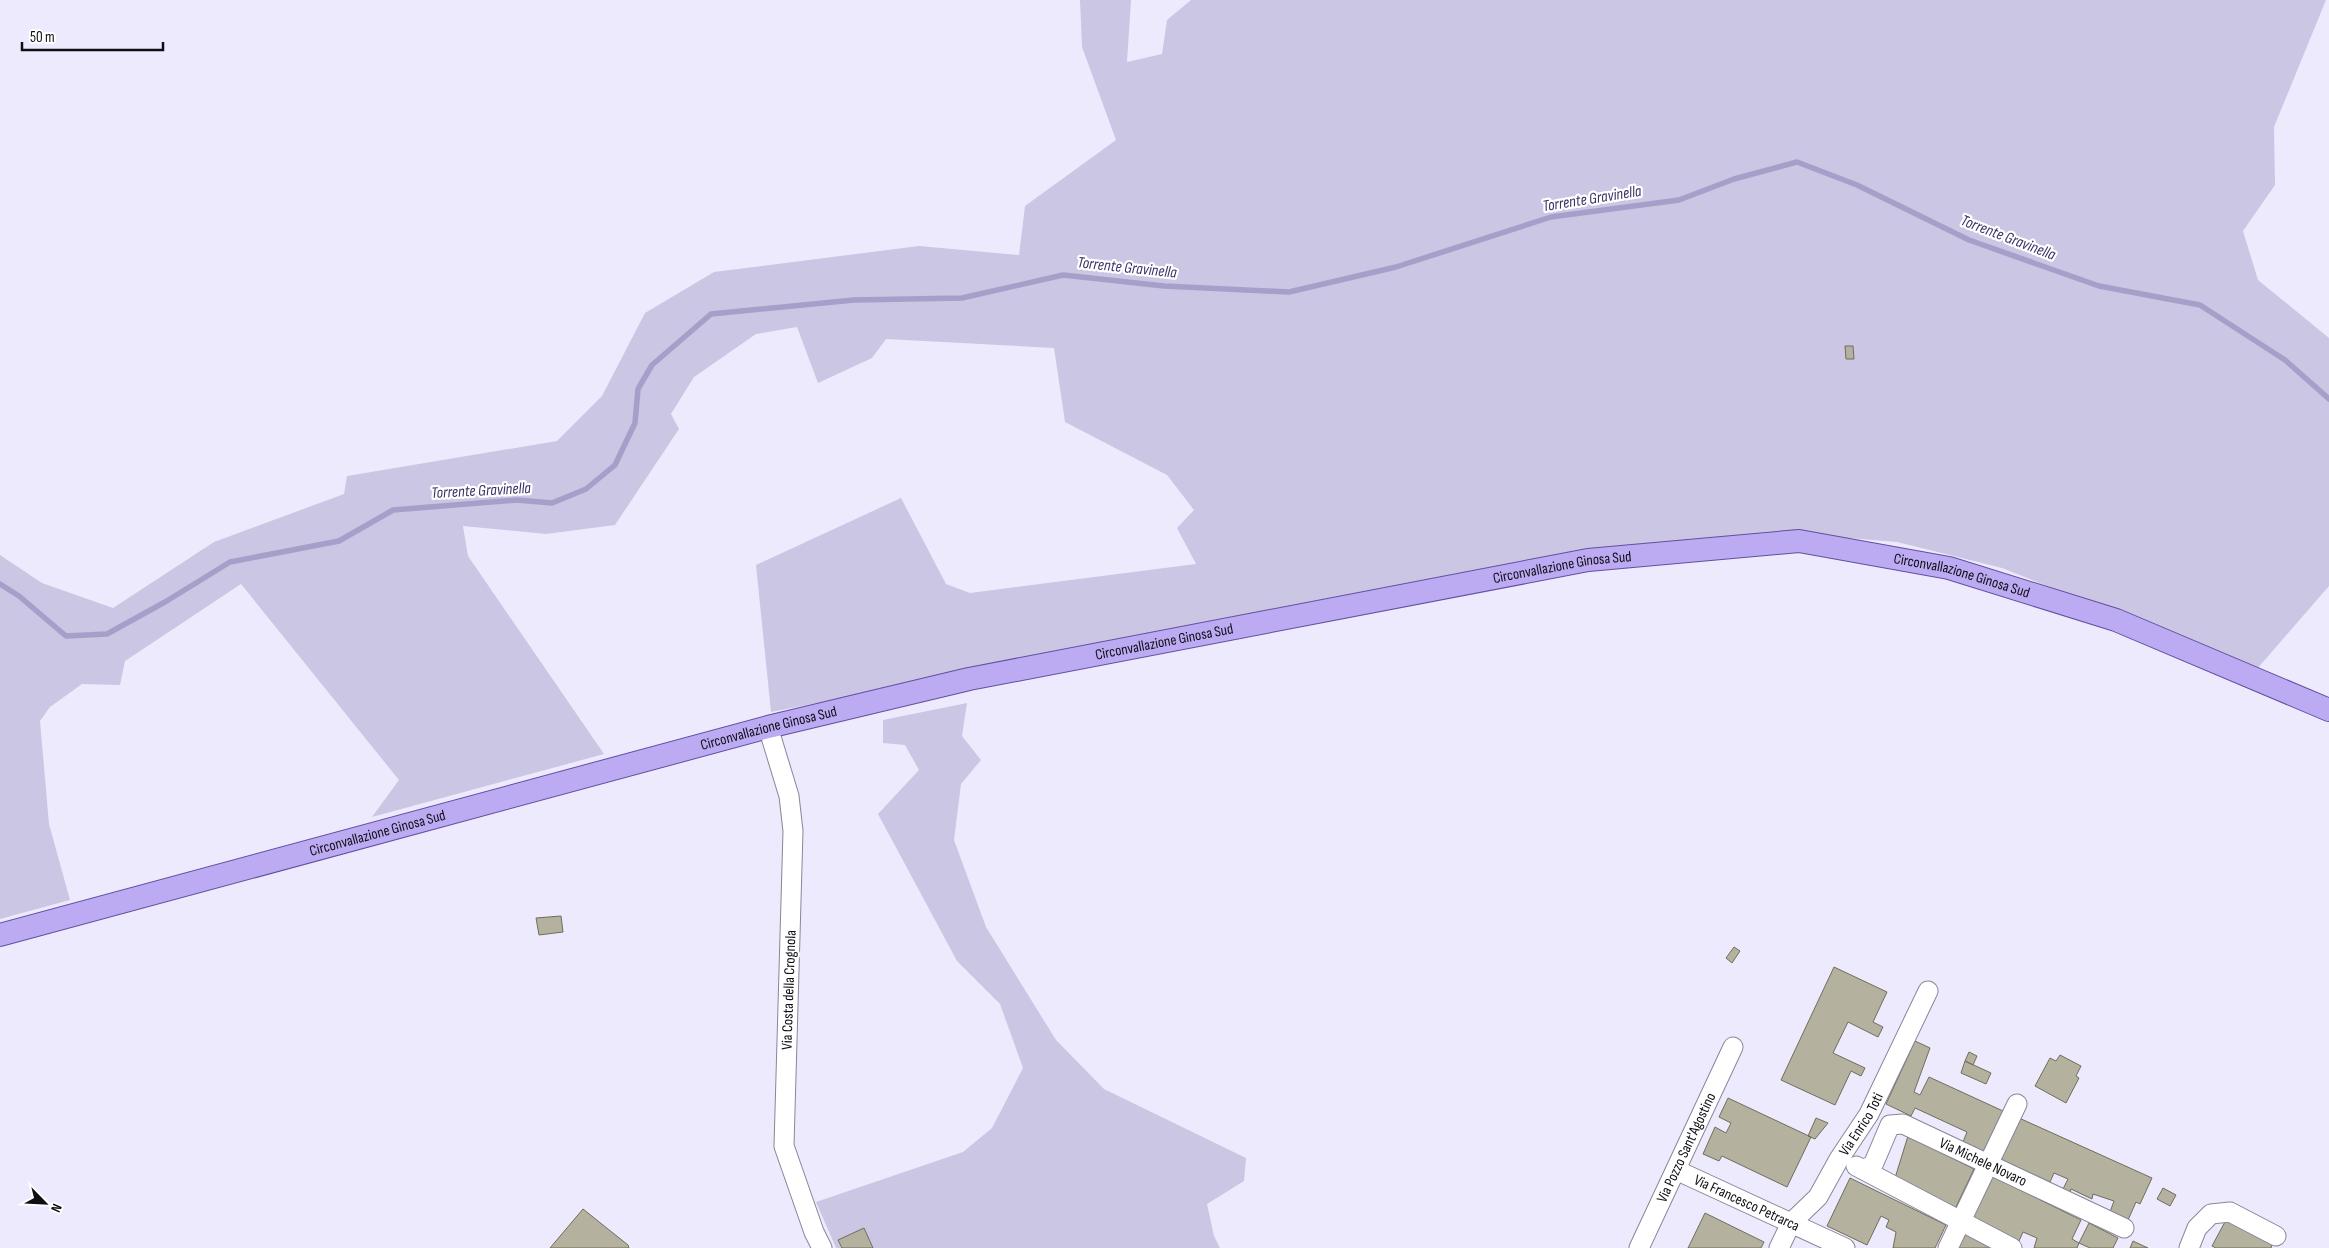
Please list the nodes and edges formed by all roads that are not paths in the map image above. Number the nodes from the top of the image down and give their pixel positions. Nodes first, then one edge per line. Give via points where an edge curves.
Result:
1 (2329, 710) edge
2 (768, 728) junction
3 (0, 935) edge
4 (1928, 991) dead end
5 (1733, 1047) dead end
6 (2017, 1104) dead end
7 (1838, 1159) junction
8 (1988, 1164) junction
9 (1864, 1169) junction
10 (1676, 1170) junction
11 (1791, 1223) junction
12 (1960, 1223) junction
13 (2124, 1228) dead end
14 (2276, 1236) dead end
15 (2009, 1247) edge
16 (822, 1248) edge
17 (1639, 1248) edge
18 (1779, 1248) edge
19 (1845, 1248) edge
20 (1948, 1248) edge
21 (2189, 1248) edge

1 - 2 main road, Circonvallazione Ginosa Sud via 2116,620 1949,568 1799,541 1578,562 969,678
2 - 3 main road, Circonvallazione Ginosa Sud
2 - 16 street, Via Costa della Crognola via 788,796 793,831 784,1146
4 - 7 street, Via Enrico Toti via 1869,1114
5 - 10 street, Via Pozzo Sant'Agostino
6 - 8 street
7 - 9 street
7 - 11 street, Via Enrico Toti via 1818,1197
8 - 9 street, Via Michele Novaro via 1903,1124 1890,1125 1872,1165
8 - 12 street
8 - 13 street, Via Michele Novaro
9 - 12 street
10 - 11 street, Via Francesco Petrarca
10 - 17 street, Via Pozzo Sant'Agostino
11 - 18 street, Via Enrico Toti
11 - 19 street, Via Francesco Petrarca
12 - 15 street
12 - 20 street
14 - 21 street via 2230,1212 2211,1214 2197,1228

